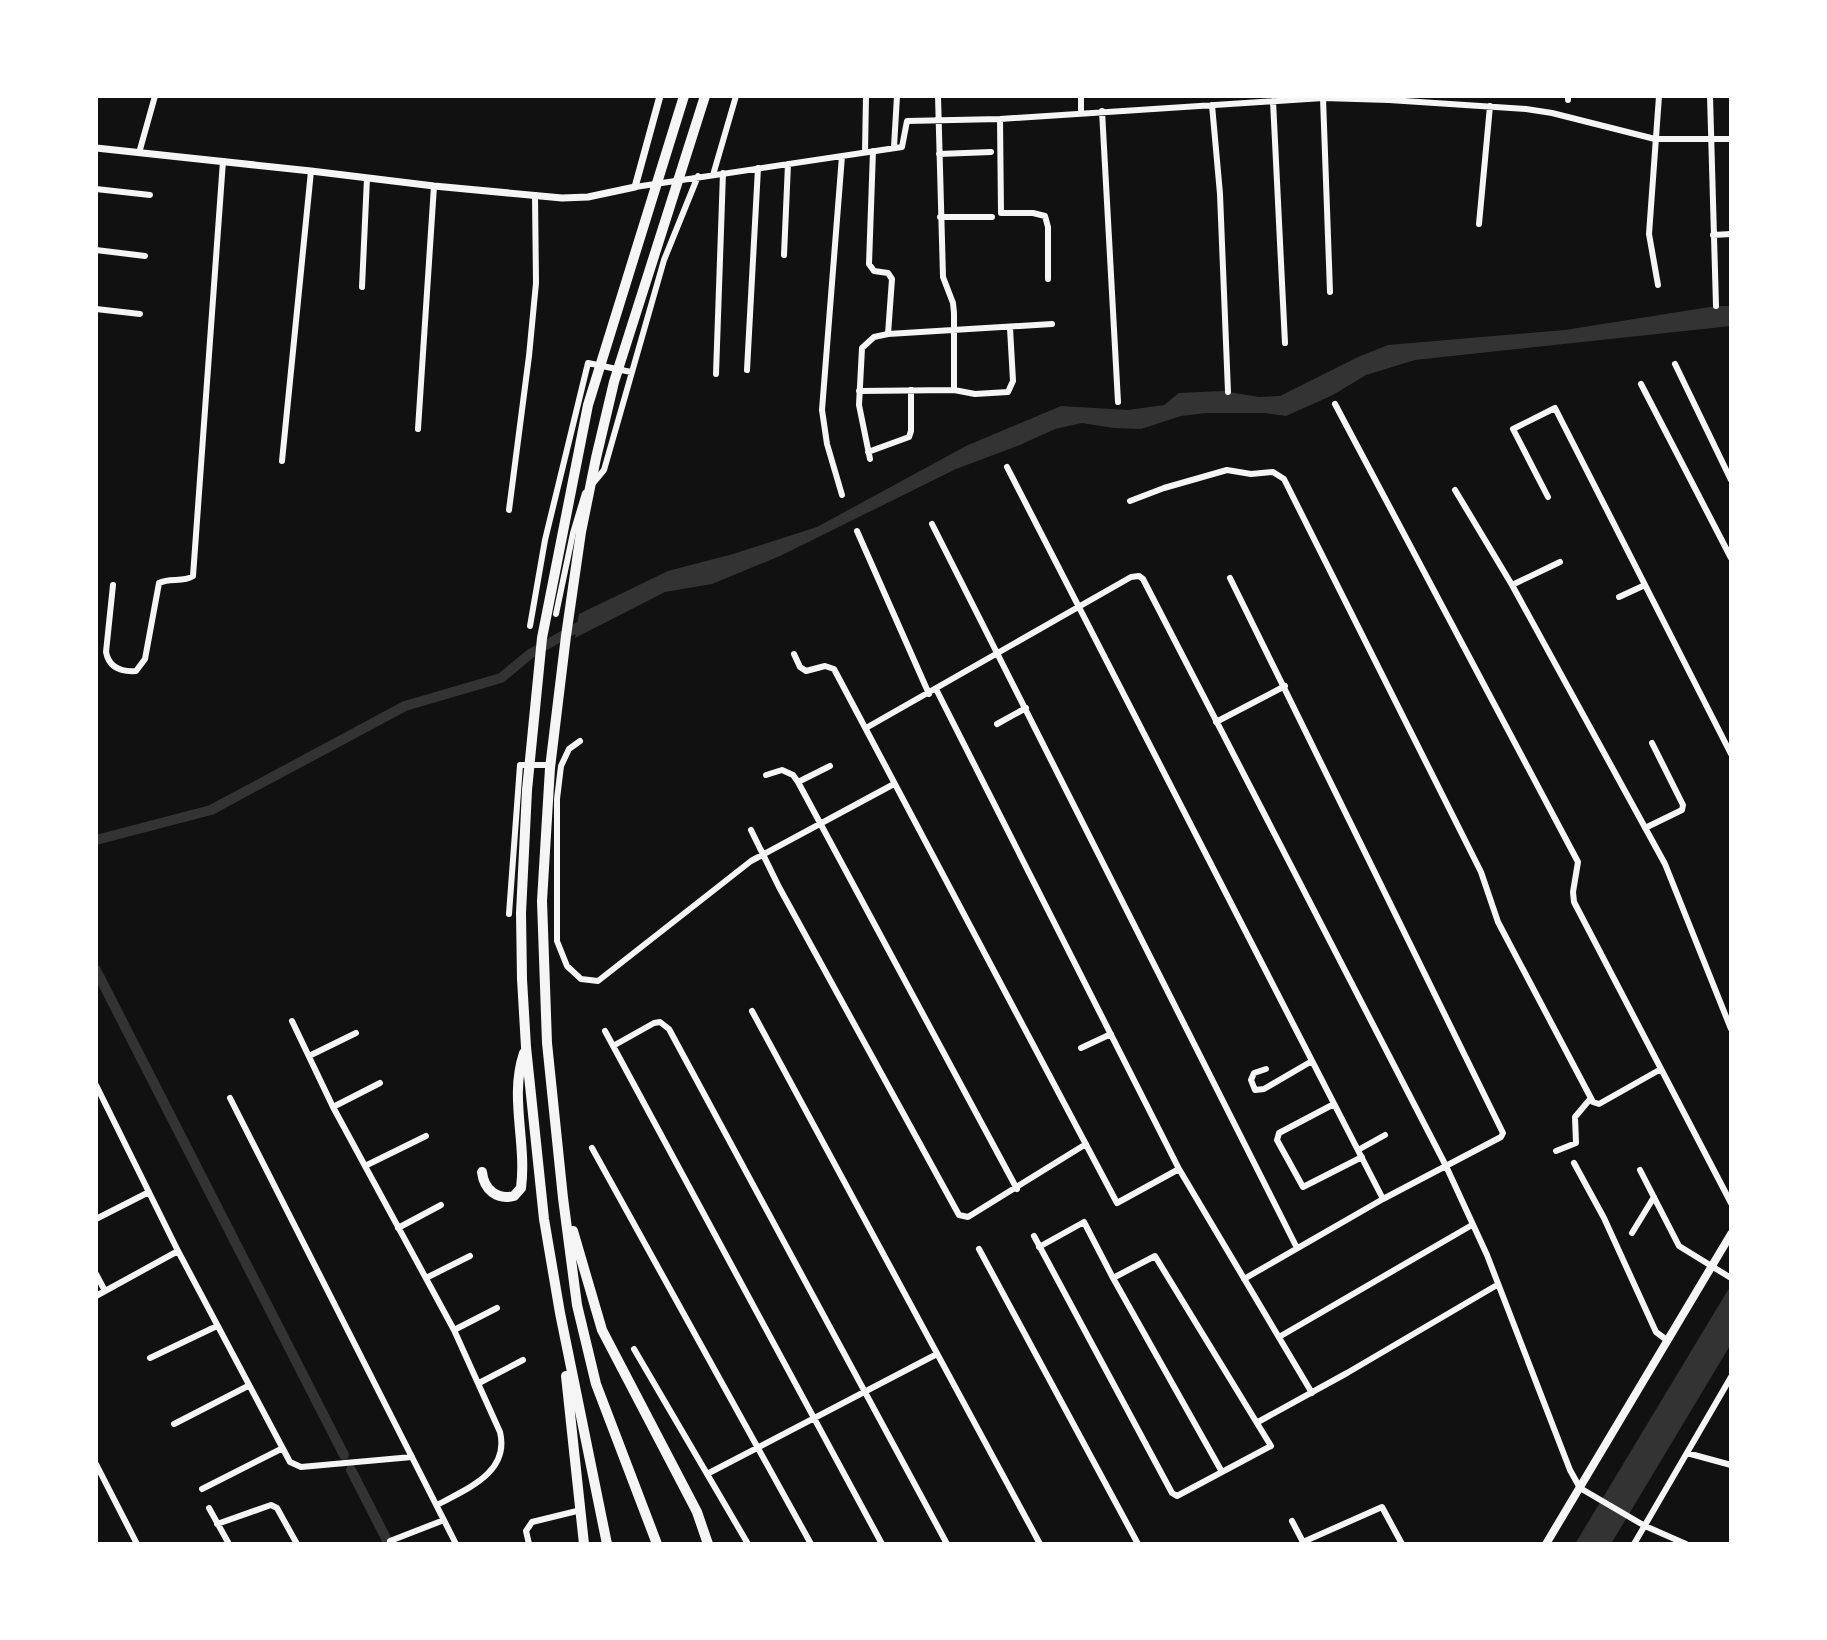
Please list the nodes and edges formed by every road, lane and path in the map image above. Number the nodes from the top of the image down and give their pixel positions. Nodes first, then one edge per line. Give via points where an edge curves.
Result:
1 (155, 96) edge
2 (660, 96) edge
3 (684, 96) edge
4 (705, 96) edge
5 (736, 96) edge
6 (866, 96) edge
7 (897, 96) edge
8 (938, 96) edge
9 (1081, 96) edge
10 (1659, 96) edge
11 (1710, 96) edge
12 (1323, 98) junction
13 (1273, 101) junction
14 (1212, 104) junction
15 (1490, 106) junction
16 (1102, 111) junction
17 (1082, 112) junction
18 (1000, 119) junction
19 (939, 121) junction
20 (1655, 139) junction
21 (1711, 139) junction
22 (1731, 139) edge
23 (894, 147) junction
24 (96, 148) edge
25 (873, 151) junction
26 (865, 152) junction
27 (991, 152) dead end
28 (139, 153) junction
29 (939, 154) junction
30 (842, 156) junction
31 (223, 161) junction
32 (788, 164) junction
33 (758, 168) junction
34 (311, 171) junction
35 (723, 173) junction
36 (713, 175) junction
37 (698, 176) junction
38 (367, 178) junction
39 (434, 186) junction
40 (635, 187) junction
41 (96, 189) edge
42 (150, 195) dead end
43 (535, 195) junction
44 (940, 217) junction
45 (992, 217) dead end
46 (1479, 224) dead end
47 (1731, 234) edge
48 (1713, 235) junction
49 (96, 250) edge
50 (784, 255) dead end
51 (145, 256) dead end
52 (1048, 279) dead end
53 (1658, 285) dead end
54 (362, 287) dead end
55 (1330, 292) dead end
56 (1716, 306) dead end
57 (96, 309) edge
58 (141, 314) dead end
59 (1052, 324) dead end
60 (1010, 328) junction
61 (953, 331) junction
62 (888, 334) junction
63 (1285, 343) dead end
64 (1675, 364) dead end
65 (747, 370) dead end
66 (631, 372) junction
67 (716, 374) dead end
68 (1641, 384) dead end
69 (911, 390) junction
70 (954, 390) junction
71 (859, 391) junction
72 (1228, 392) dead end
73 (1118, 402) dead end
74 (1335, 404) dead end
75 (418, 429) dead end
76 (282, 461) dead end
77 (1007, 467) dead end
78 (1731, 480) edge
79 (1455, 490) dead end
80 (842, 495) dead end
81 (1548, 497) dead end
82 (1130, 501) dead end
83 (509, 510) dead end
84 (932, 524) dead end
85 (857, 531) dead end
86 (1731, 558) edge
87 (1560, 562) dead end
88 (1230, 578) dead end
89 (1645, 584) junction
90 (113, 585) dead end
91 (1512, 585) junction
92 (1619, 597) dead end
93 (1080, 608) junction
94 (556, 614) dead end
95 (530, 626) dead end
96 (794, 654) dead end
97 (999, 654) junction
98 (1286, 686) junction
99 (936, 690) junction
100 (929, 694) junction
101 (1026, 708) junction
102 (1216, 722) junction
103 (997, 724) dead end
104 (866, 728) junction
105 (580, 741) dead end
106 (1652, 743) dead end
107 (1731, 754) edge
108 (561, 766) junction
109 (830, 766) dead end
110 (766, 775) dead end
111 (798, 782) junction
112 (894, 784) junction
113 (822, 823) junction
114 (1645, 828) junction
115 (751, 830) dead end
116 (764, 855) junction
117 (509, 914) dead end
118 (752, 1011) dead end
119 (292, 1021) dead end
120 (1731, 1029) edge
121 (605, 1031) dead end
122 (356, 1033) dead end
123 (1111, 1034) junction
124 (526, 1044) junction
125 (613, 1046) junction
126 (1081, 1048) dead end
127 (309, 1056) junction
128 (1312, 1062) junction
129 (1266, 1069) dead end
130 (1661, 1069) junction
131 (380, 1083) dead end
132 (96, 1085) edge
133 (230, 1098) dead end
134 (1591, 1098) junction
135 (1334, 1104) junction
136 (333, 1107) junction
137 (1385, 1135) dead end
138 (426, 1136) dead end
139 (1086, 1144) junction
140 (592, 1148) dead end
141 (1358, 1150) junction
142 (1556, 1151) dead end
143 (1362, 1157) junction
144 (1573, 1163) dead end
145 (367, 1165) junction
146 (1446, 1166) junction
147 (1179, 1169) junction
148 (1640, 1170) dead end
149 (482, 1172) dead end
150 (1017, 1189) junction
151 (149, 1192) junction
152 (1654, 1197) junction
153 (563, 1198) junction
154 (1383, 1199) junction
155 (1731, 1203) edge
156 (441, 1205) dead end
157 (96, 1219) edge
158 (1472, 1225) junction
159 (398, 1228) junction
160 (1632, 1233) dead end
161 (1731, 1234) edge
162 (1034, 1236) dead end
163 (1039, 1247) junction
164 (1297, 1248) junction
165 (979, 1249) dead end
166 (178, 1251) junction
167 (470, 1256) dead end
168 (1712, 1266) junction
169 (96, 1274) edge
170 (1730, 1277) edge
171 (426, 1278) junction
172 (1113, 1278) junction
173 (1244, 1279) junction
174 (1497, 1285) junction
175 (105, 1291) junction
176 (96, 1296) edge
177 (497, 1308) dead end
178 (559, 1313) junction
179 (217, 1326) junction
180 (453, 1329) junction
181 (1279, 1337) junction
182 (1668, 1341) junction
183 (634, 1349) dead end
184 (937, 1354) junction
185 (150, 1358) dead end
186 (523, 1360) dead end
187 (1731, 1377) edge
188 (479, 1382) junction
189 (248, 1386) junction
190 (866, 1391) junction
191 (1312, 1393) junction
192 (814, 1419) junction
193 (1258, 1422) junction
194 (174, 1424) dead end
195 (759, 1447) junction
196 (281, 1449) junction
197 (1687, 1453) junction
198 (412, 1457) junction
199 (96, 1464) edge
200 (1731, 1465) edge
201 (1222, 1472) junction
202 (707, 1474) junction
203 (1580, 1488) junction
204 (202, 1489) dead end
205 (438, 1505) junction
206 (209, 1508) dead end
207 (581, 1510) junction
208 (444, 1520) junction
209 (1292, 1521) dead end
210 (217, 1524) junction
211 (1645, 1526) junction
212 (390, 1541) dead end
213 (1304, 1543) edge
214 (137, 1544) edge
215 (229, 1544) edge
216 (297, 1544) edge
217 (456, 1544) edge
218 (528, 1544) edge
219 (584, 1544) edge
220 (607, 1544) edge
221 (657, 1544) edge
222 (708, 1544) edge
223 (748, 1544) edge
224 (811, 1544) edge
225 (882, 1544) edge
226 (947, 1544) edge
227 (1040, 1544) edge
228 (1138, 1544) edge
229 (1402, 1544) edge
230 (1546, 1544) edge
231 (1634, 1544) edge
232 (1686, 1544) edge

1 - 28 street
2 - 40 street
3 - 124 highway via 588,405 542,638 521,913
4 - 153 highway via 614,382 581,532 566,636 550,768 542,901 547,1043
5 - 36 street
6 - 26 street
7 - 23 street
8 - 19 street
9 - 17 street
10 - 20 street
11 - 21 street
12 - 13 street
12 - 15 street
12 - 55 street
13 - 14 street
13 - 63 street
14 - 16 street
14 - 72 street
15 - 20 street via 1552,113
15 - 46 street
16 - 17 street
16 - 73 street
17 - 18 street
18 - 19 street
18 - 52 street via 1001,213 1045,216
19 - 23 street via 907,121 902,147
19 - 29 street
20 - 21 street
20 - 53 street via 1649,234
21 - 22 street
21 - 48 street
23 - 25 street
24 - 28 street
25 - 26 street
25 - 62 street via 870,269 888,273 892,279
26 - 30 street
27 - 29 street
28 - 31 street
29 - 44 street
30 - 32 street
30 - 80 street via 822,410
31 - 34 street
31 - 90 street via 193,576 159,583 145,659 136,671 118,669 106,652
32 - 33 street
32 - 50 street
33 - 35 street
33 - 65 street
34 - 38 street
34 - 76 street
35 - 36 street
35 - 67 street
36 - 37 street
37 - 40 street
37 - 66 street via 664,260
38 - 39 street
38 - 54 street
39 - 43 street
39 - 75 street
40 - 43 street via 576,198
41 - 42 street
43 - 83 street via 536,283
44 - 45 street
44 - 61 street via 943,277 953,303
47 - 48 street
48 - 56 street
49 - 51 street
57 - 58 street
59 - 60 street
60 - 61 street
60 - 70 street via 1013,382 1008,392
61 - 62 street
61 - 70 street
62 - 71 street via 874,337 862,348
64 - 78 street
66 - 94 street via 604,470 584,495
66 - 95 street via 588,363 545,540
68 - 86 street
69 - 70 street
69 - 71 street
69 - 71 street via 909,437 869,456
74 - 130 street via 1578,862 1574,902
77 - 93 street
79 - 91 street
81 - 89 street via 1513,429 1555,408
82 - 134 street via 1227,470 1273,472 1284,479 1480,872 1498,922
84 - 97 street
85 - 100 street
87 - 91 street
88 - 98 street
89 - 92 street
89 - 107 street
91 - 114 street
93 - 97 street
93 - 102 street via 1139,576
93 - 128 street
96 - 104 street via 806,671 825,666 834,670
97 - 99 street
97 - 101 street
98 - 102 street
98 - 146 street via 1503,1128 1501,1137
99 - 100 street
99 - 123 street
100 - 104 street
101 - 103 street
101 - 164 street
102 - 146 street
104 - 112 street
105 - 108 street via 569,749
106 - 114 street via 1683,805 1682,810
108 - 116 street via 556,940 562,959 581,979 598,981 727,878
108 - 117 street via 520,765
109 - 111 street
110 - 111 street via 782,770
111 - 113 street
112 - 113 street
112 - 139 street
113 - 116 street
113 - 150 street
114 - 120 street via 1665,864
115 - 116 street
116 - 150 street via 956,1212 968,1217
118 - 184 street
119 - 127 street
121 - 125 street
122 - 127 street
123 - 126 street
123 - 147 street
124 - 149 highway via 518,1070 517,1097 521,1188 514,1196 499,1197 492,1193
124 - 178 highway
125 - 190 street via 654,1023 669,1028
125 - 192 street
127 - 136 street
128 - 129 street via 1255,1090 1254,1073
128 - 135 street
130 - 134 street via 1599,1104
130 - 155 street
131 - 136 street
132 - 151 street
133 - 198 street
134 - 142 street via 1574,1117 1576,1143
135 - 141 street
135 - 143 street via 1279,1133 1277,1140 1306,1188
136 - 145 street
137 - 141 street
138 - 145 street
139 - 147 street via 1117,1203
139 - 150 street
140 - 195 street
141 - 143 street
143 - 154 street
144 - 182 street via 1604,1218 1656,1332
145 - 159 street
146 - 154 street
146 - 158 street
147 - 173 street
148 - 152 street
151 - 157 street
151 - 166 street
152 - 160 street
152 - 168 street via 1679,1246
153 - 221 highway via 578,1305 596,1384
153 - 222 highway via 602,1330 697,1512
154 - 164 street
156 - 159 street
158 - 174 street
158 - 181 street
159 - 171 street
161 - 168 main road
162 - 163 street
163 - 172 street via 1084,1222
163 - 201 street via 1174,1495
164 - 173 street
165 - 228 street
166 - 175 street
166 - 179 street
167 - 171 street
168 - 170 street
168 - 182 main road
169 - 175 street
171 - 180 street
172 - 193 street via 1155,1256
172 - 201 street
173 - 181 street
174 - 191 street
174 - 203 street
175 - 176 street
177 - 180 street
178 - 207 highway
178 - 220 highway
179 - 185 street
179 - 189 street
180 - 188 street
181 - 191 street
182 - 203 main road
183 - 202 street
184 - 190 street
184 - 227 street
186 - 188 street
187 - 197 street
188 - 205 street via 502,1441 498,1460 484,1479
189 - 194 street
189 - 196 street
190 - 192 street
190 - 226 street
191 - 193 street
192 - 195 street
192 - 225 street
193 - 201 street via 1271,1446
195 - 202 street
195 - 224 street
196 - 198 street via 290,1462 302,1467
196 - 204 street
197 - 200 street
197 - 211 street
198 - 205 street
199 - 214 street
202 - 223 street
203 - 211 street
203 - 230 main road
205 - 208 street
206 - 210 street
207 - 218 street via 532,1522 526,1531
207 - 219 highway
208 - 212 street
208 - 217 street
209 - 213 street
210 - 215 street
210 - 216 street via 271,1505
211 - 231 street
211 - 232 street
213 - 229 street via 1382,1507

